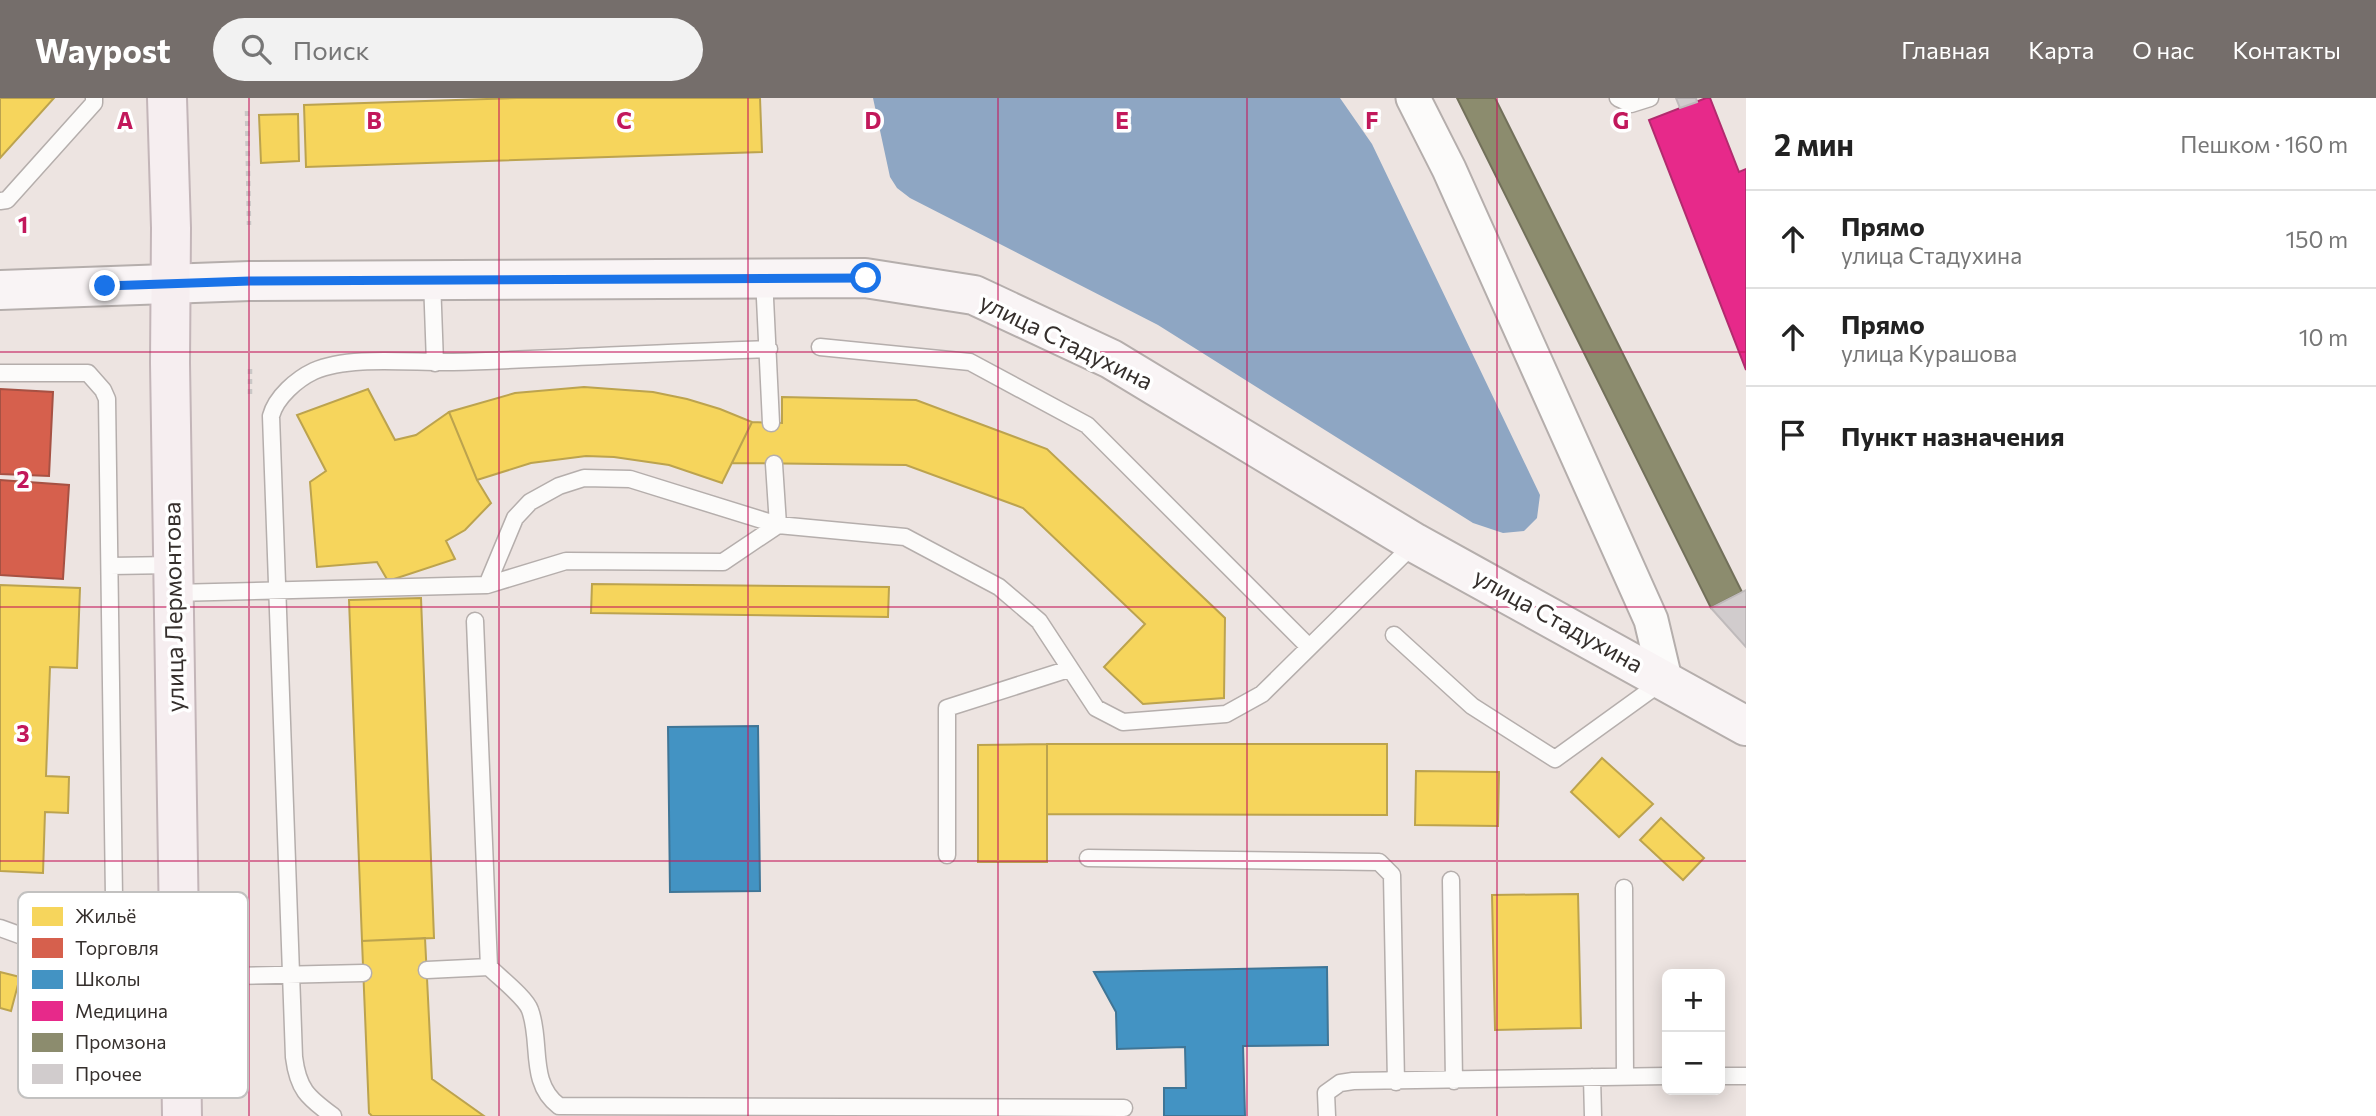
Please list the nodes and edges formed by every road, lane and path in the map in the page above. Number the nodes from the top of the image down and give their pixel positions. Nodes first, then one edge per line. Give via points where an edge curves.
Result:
1 (94, 98) edge
2 (167, 98) edge
3 (1413, 98) edge
4 (1618, 98) edge
5 (1650, 98) edge
6 (247, 111) dead end
7 (0, 201) edge
8 (249, 225) dead end
9 (764, 278) junction
10 (432, 280) junction
11 (170, 283) junction
12 (0, 290) edge
13 (820, 347) dead end
14 (768, 349) junction
15 (250, 363) dead end
16 (435, 363) junction
17 (0, 373) edge
18 (250, 394) dead end
19 (771, 423) dead end
20 (774, 464) dead end
21 (778, 525) junction
22 (1415, 544) junction
23 (110, 566) junction
24 (173, 579) junction
25 (488, 585) junction
26 (278, 590) junction
27 (475, 621) dead end
28 (1394, 635) dead end
29 (1309, 647) junction
30 (1069, 668) junction
31 (1665, 680) junction
32 (1746, 726) edge
33 (947, 855) dead end
34 (1088, 858) dead end
35 (1451, 880) dead end
36 (1624, 888) dead end
37 (115, 892) edge
38 (179, 892) edge
39 (0, 928) edge
40 (18, 934) edge
41 (489, 967) junction
42 (427, 970) dead end
43 (363, 973) dead end
44 (292, 974) junction
45 (248, 975) edge
46 (1662, 1076) edge
47 (1725, 1076) edge
48 (1746, 1076) edge
49 (1592, 1077) junction
50 (1625, 1077) junction
51 (1454, 1080) junction
52 (1396, 1082) junction
53 (182, 1098) edge
54 (1124, 1108) dead end
55 (704, 1111) edge
56 (182, 1116) edge
57 (333, 1116) edge
58 (1326, 1116) edge
59 (1593, 1116) edge

1 - 7 lane via 6,201
2 - 11 main road, улица Лермонтова
3 - 31 street via 1651,620
4 - 5 lane via 1631,104
6 - 8 path
9 - 10 street, улица Стадухина
9 - 14 lane
9 - 22 street, улица Стадухина via 866,278 974,295 1111,359
10 - 11 street, улица Стадухина
10 - 16 lane
11 - 12 street, улица Стадухина
11 - 24 main road, улица Лермонтова
13 - 29 lane via 970,362 1087,425
14 - 16 lane
14 - 19 lane
15 - 18 path
16 - 26 lane via 344,363 314,371 273,408
17 - 23 lane via 88,373 103,390 107,399
20 - 21 lane
21 - 25 lane via 723,562 566,561
21 - 25 lane via 630,479 584,478 530,502 515,518
21 - 30 lane via 905,537 999,587 1039,621
22 - 29 lane
22 - 31 street, улица Стадухина
23 - 24 lane
23 - 37 lane
24 - 26 lane
24 - 38 main road, улица Лермонтова
25 - 26 lane
26 - 44 lane
27 - 41 lane
28 - 31 lane via 1472,706 1555,759
29 - 30 lane via 1262,694 1226,714 1123,722 1096,708
30 - 33 lane via 947,708
31 - 32 street, улица Стадухина
34 - 52 lane via 1378,862 1392,875
35 - 51 lane
36 - 50 lane
39 - 40 lane
41 - 42 lane
41 - 55 lane via 530,1008 541,1084 559,1106
43 - 44 lane
44 - 45 lane
44 - 57 lane via 297,1076 303,1092
46 - 50 lane
47 - 48 lane
49 - 50 lane
49 - 51 lane
49 - 59 lane
51 - 52 lane
52 - 58 lane via 1339,1083 1326,1093
53 - 56 main road, улица Лермонтова
54 - 55 lane

